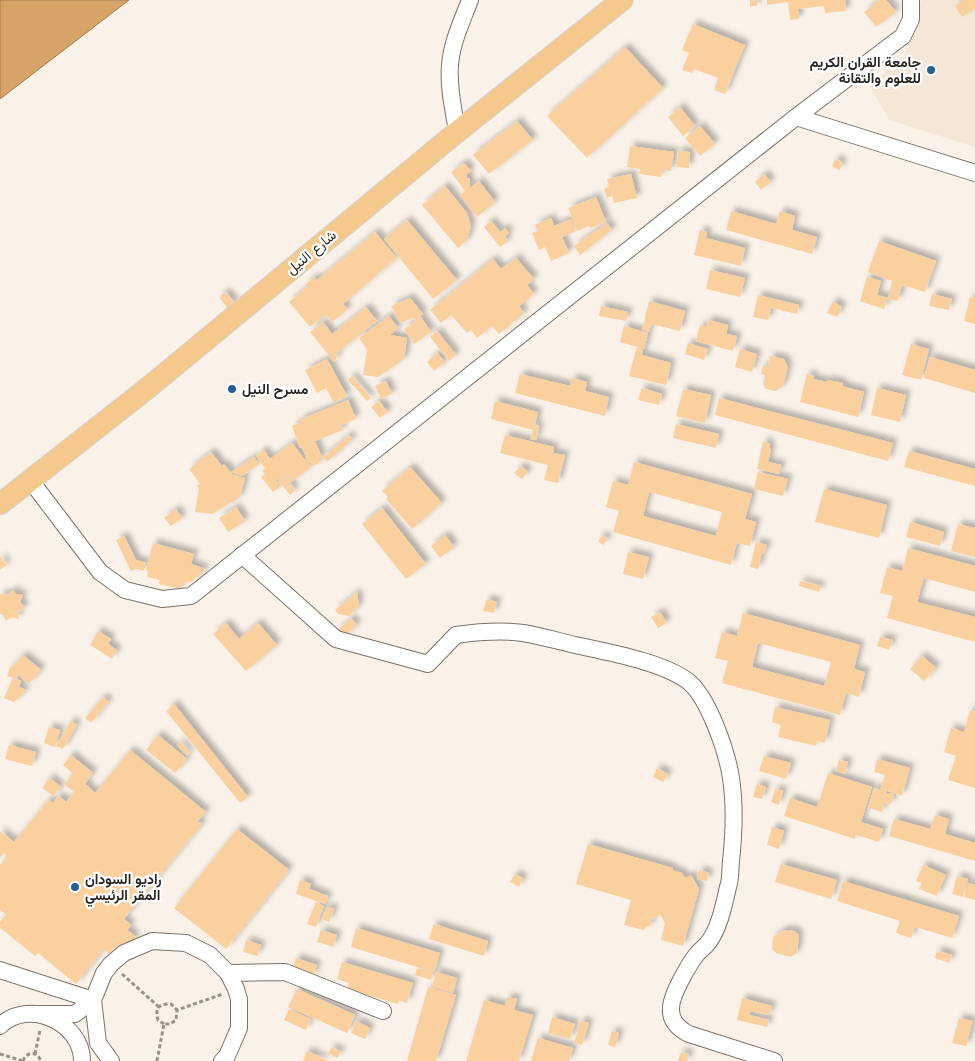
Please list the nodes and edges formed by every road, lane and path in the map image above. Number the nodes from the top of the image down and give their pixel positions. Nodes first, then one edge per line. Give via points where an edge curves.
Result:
1 (479, 0) edge
2 (622, 0) edge
3 (911, 0) edge
4 (468, 6) edge
5 (796, 117) junction
6 (457, 132) junction
7 (975, 173) edge
8 (31, 481) junction
9 (0, 504) edge
10 (242, 555) junction
11 (111, 964) junction
12 (0, 970) edge
13 (228, 973) junction
14 (236, 989) junction
15 (93, 1000) junction
16 (159, 1007) junction
17 (177, 1010) junction
18 (384, 1011) dead end
19 (41, 1019) junction
20 (164, 1024) junction
21 (0, 1026) edge
22 (0, 1054) edge
23 (35, 1054) junction
24 (23, 1061) edge
25 (41, 1061) edge
26 (82, 1061) edge
27 (111, 1061) edge
28 (157, 1061) edge
29 (222, 1061) edge
30 (774, 1061) edge

1 - 4 street
2 - 6 main road, شارع النيل
3 - 5 street via 911,19 903,36
4 - 6 street via 450,66
5 - 7 street
5 - 10 street
6 - 8 main road, شارع النيل
8 - 9 main road, شارع النيل
8 - 10 street via 100,572 125,590 162,599 191,596
10 - 30 street via 336,639 428,664 456,635 486,631 522,633 618,654 668,670 689,682 710,712 726,756 731,778 734,833 729,885 717,926 686,972 671,1008 679,1029
11 - 13 street via 124,953 152,941 186,943 210,955
11 - 15 street
11 - 16 path
12 - 15 street
13 - 14 street
13 - 18 street via 285,972
14 - 17 path
14 - 29 street via 239,1029
15 - 19 street via 75,1014
15 - 27 street via 98,1043
16 - 17 path via 171,1004
16 - 20 path via 156,1013 158,1020
17 - 20 path via 176,1020
19 - 21 street via 20,1015
19 - 23 path
19 - 26 street via 61,1022 74,1035
20 - 28 path
22 - 24 path
23 - 24 path via 29,1054
23 - 25 path

